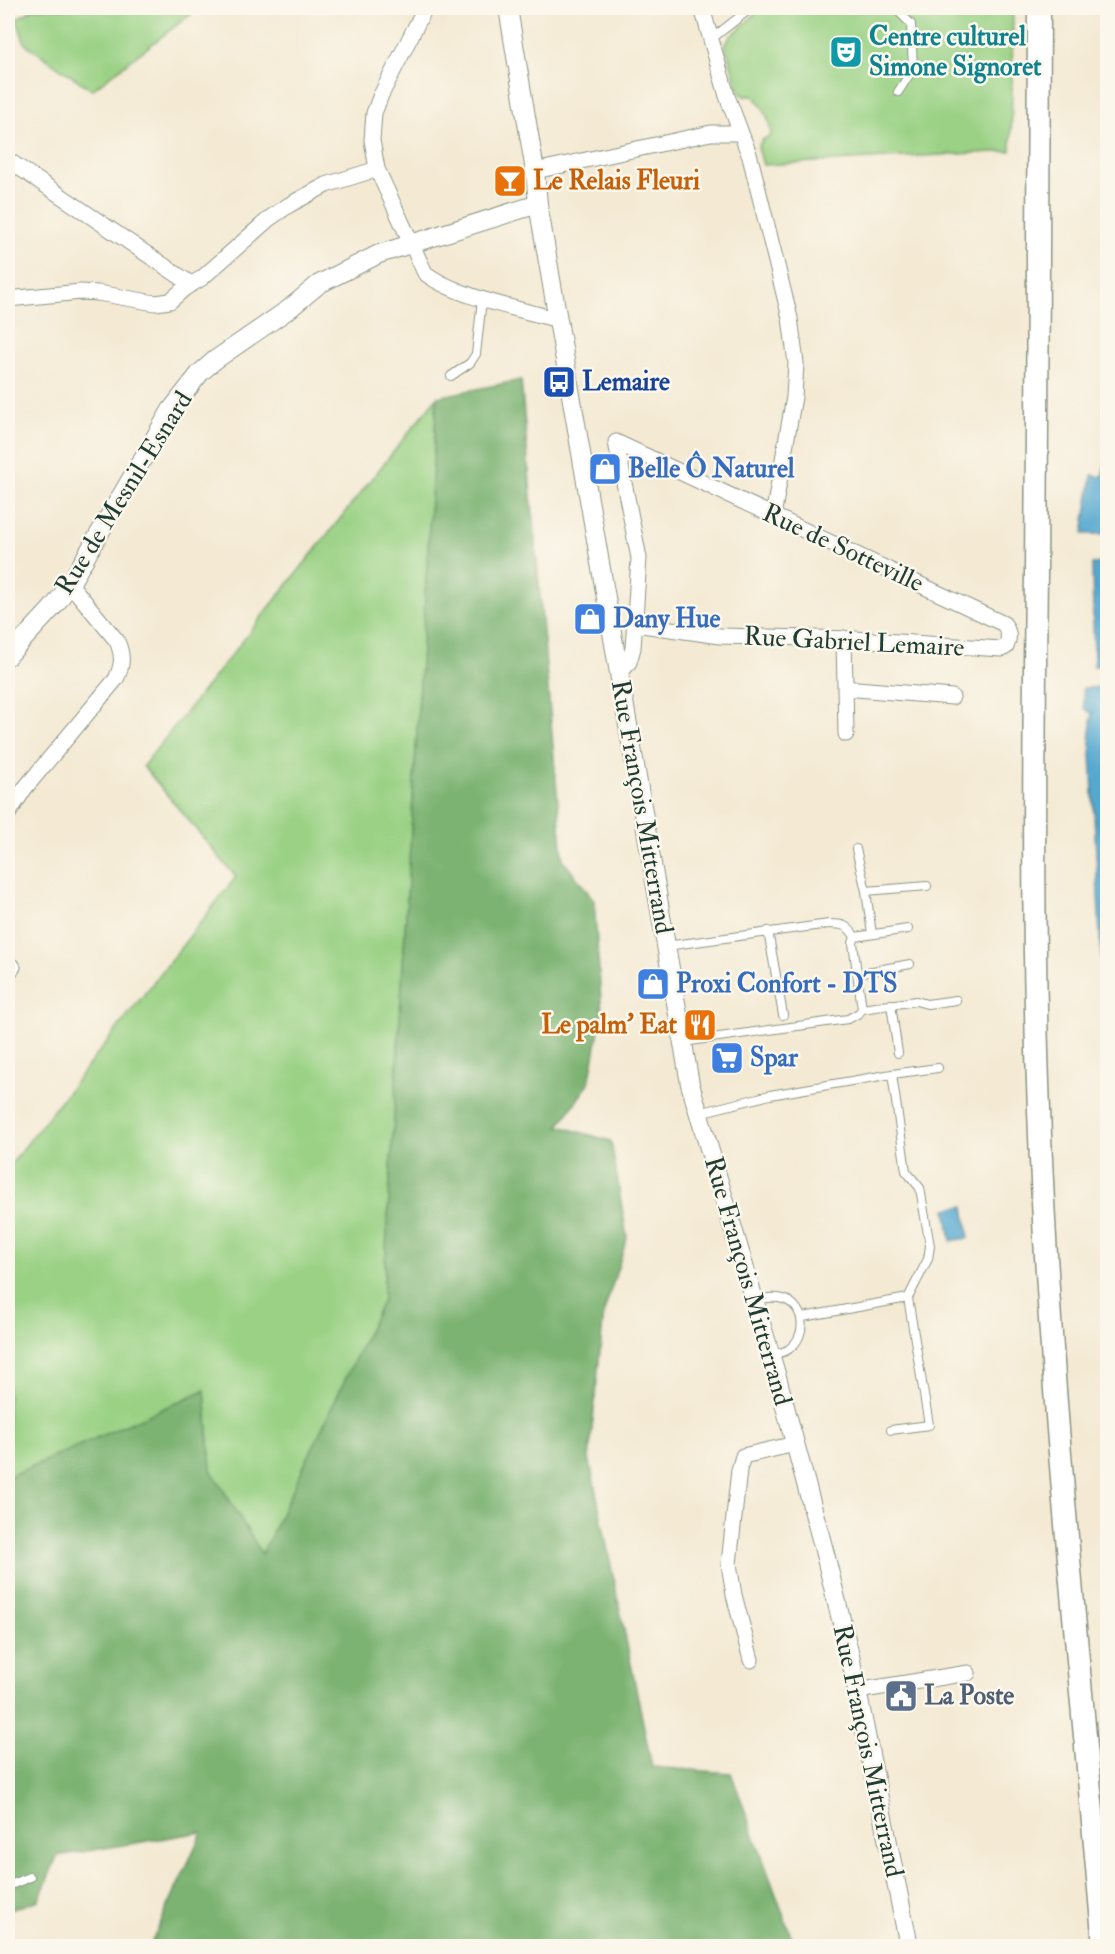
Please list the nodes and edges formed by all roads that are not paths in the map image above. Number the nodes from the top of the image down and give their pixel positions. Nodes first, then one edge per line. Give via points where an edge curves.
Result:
1 (425, 8) edge
2 (508, 8) edge
3 (702, 8) edge
4 (751, 8) edge
5 (895, 8) edge
6 (1039, 8) edge
7 (710, 40) junction
8 (898, 92) dead end
9 (741, 133) junction
10 (8, 160) edge
11 (377, 169) junction
12 (535, 171) junction
13 (538, 204) junction
14 (413, 244) junction
15 (191, 284) junction
16 (8, 299) edge
17 (482, 299) junction
18 (559, 320) junction
19 (451, 376) dead end
20 (773, 516) junction
21 (70, 584) junction
22 (635, 624) junction
23 (844, 638) junction
24 (1001, 649) joint
25 (8, 656) edge
26 (620, 675) junction
27 (845, 688) junction
28 (952, 697) dead end
29 (846, 734) dead end
30 (8, 814) edge
31 (856, 849) dead end
32 (927, 886) dead end
33 (866, 891) junction
34 (908, 929) dead end
35 (768, 932) junction
36 (872, 934) junction
37 (855, 937) junction
38 (665, 946) junction
39 (910, 964) dead end
40 (857, 974) junction
41 (956, 1000) dead end
42 (891, 1004) junction
43 (862, 1009) junction
44 (783, 1015) dead end
45 (682, 1043) junction
46 (898, 1053) dead end
47 (938, 1068) dead end
48 (892, 1074) junction
49 (698, 1114) junction
50 (908, 1298) junction
51 (754, 1300) junction
52 (803, 1317) junction
53 (771, 1355) junction
54 (891, 1430) dead end
55 (795, 1443) junction
56 (751, 1660) dead end
57 (968, 1673) dead end
58 (857, 1691) junction
59 (30, 1877) dead end
60 (8, 1886) edge
61 (909, 1947) edge
62 (1104, 1947) edge

1 - 11 street via 374,113 372,140
2 - 12 street, Rue François Mitterrand
3 - 7 street
4 - 7 lane
5 - 8 lane via 911,24 913,69
6 - 62 main road via 1034,747 1039,1109 1055,1387
7 - 9 street
9 - 12 street via 711,133
9 - 20 street via 790,318 796,363 794,397
10 - 15 street
11 - 14 street
11 - 15 street via 326,185 289,205
12 - 13 street, Rue François Mitterrand
13 - 14 street, Rue de Mesnil-Esnard
13 - 18 street, Rue François Mitterrand
14 - 17 street via 425,273
14 - 21 street, Rue de Mesnil-Esnard via 379,254 319,284 200,373 166,418
15 - 16 street via 170,302 90,292
17 - 18 street
17 - 19 lane via 476,354
18 - 26 street, Rue François Mitterrand
20 - 22 street, Rue de Sotteville via 616,442 639,558
20 - 24 street, Rue de Sotteville via 1004,624 1009,632 1008,642
21 - 25 street, Rue de Mesnil-Esnard
21 - 30 street via 117,641 121,668
22 - 23 street, Rue Gabriel Lemaire via 720,636
22 - 26 street via 629,662
23 - 24 street, Rue Gabriel Lemaire
23 - 27 street
26 - 38 street, Rue François Mitterrand
27 - 28 street
27 - 29 street
31 - 33 lane
32 - 33 lane
33 - 36 lane
34 - 36 lane
35 - 37 lane via 843,924
35 - 38 lane
35 - 44 lane
36 - 37 lane
37 - 40 lane
38 - 45 street, Rue François Mitterrand
39 - 40 lane
40 - 43 lane
41 - 42 lane
42 - 43 lane
42 - 46 lane
43 - 45 lane via 848,1019
45 - 49 street, Rue François Mitterrand
47 - 48 lane
48 - 49 lane via 770,1095
48 - 50 lane via 906,1171 920,1188 930,1246 928,1259
49 - 51 street, Rue François Mitterrand
50 - 52 lane
50 - 54 lane via 929,1425
51 - 52 lane via 789,1301
51 - 53 street, Rue François Mitterrand
52 - 53 lane via 797,1341 788,1350
53 - 55 street, Rue François Mitterrand
55 - 56 street via 743,1456 739,1470 729,1564
55 - 58 street, Rue François Mitterrand
57 - 58 street
58 - 61 street, Rue François Mitterrand
59 - 60 lane

